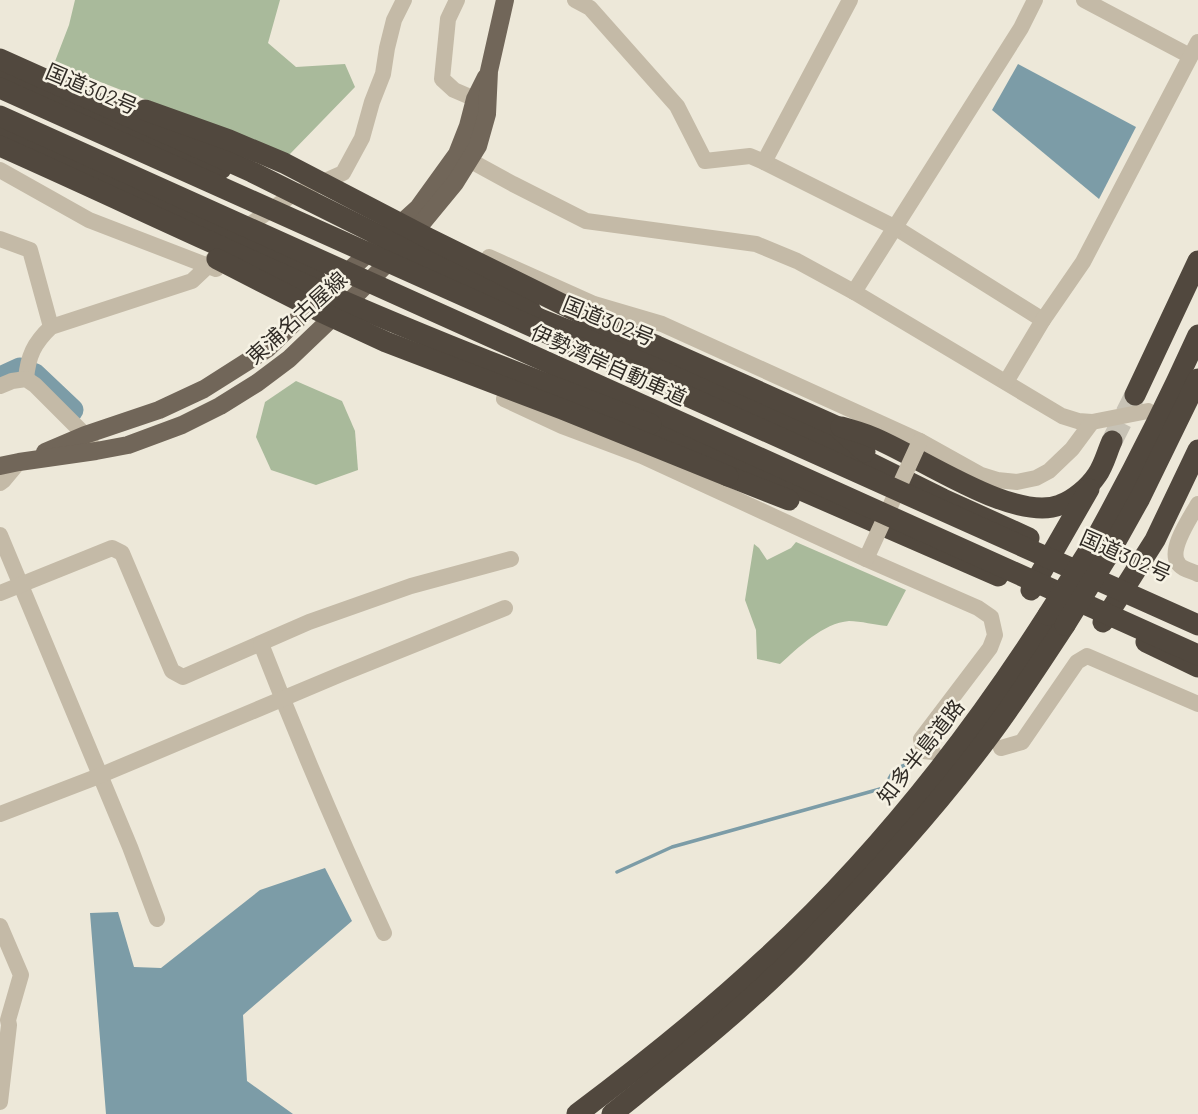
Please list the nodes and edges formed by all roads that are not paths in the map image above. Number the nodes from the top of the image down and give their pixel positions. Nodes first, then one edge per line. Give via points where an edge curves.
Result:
1 (404, 0) edge
2 (457, 0) edge
3 (505, 0) edge
4 (575, 0) edge
5 (850, 0) edge
6 (1035, 0) edge
7 (1084, 0) edge
8 (1198, 42) edge
9 (1190, 57) junction
10 (3, 66) edge
11 (489, 71) junction
12 (0, 88) edge
13 (475, 99) junction
14 (0, 117) edge
15 (3, 142) edge
16 (463, 157) junction
17 (764, 162) junction
18 (0, 170) edge
19 (289, 197) junction
20 (419, 227) junction
21 (896, 228) junction
22 (231, 238) junction
23 (0, 239) edge
24 (389, 246) junction
25 (1198, 261) edge
26 (209, 265) junction
27 (331, 286) junction
28 (854, 292) junction
29 (355, 296) junction
30 (303, 313) junction
31 (1043, 320) junction
32 (51, 327) junction
33 (1198, 335) edge
34 (27, 374) junction
35 (1198, 379) edge
36 (1006, 382) junction
37 (0, 386) edge
38 (504, 400) dead end
39 (1141, 403) joint
40 (1092, 422) junction
41 (754, 425) junction
42 (836, 426) junction
43 (85, 435) junction
44 (919, 441) junction
45 (1112, 441) tunnel mouth
46 (1198, 450) edge
47 (96, 452) junction
48 (19, 462) junction
49 (0, 466) edge
50 (885, 469) junction
51 (1097, 476) junction
52 (0, 482) edge
53 (860, 502) junction
54 (1198, 504) edge
55 (0, 535) edge
56 (1054, 549) junction
57 (1098, 553) junction
58 (511, 559) dead end
59 (866, 559) junction
60 (959, 559) junction
61 (1198, 574) edge
62 (1128, 583) junction
63 (21, 585) junction
64 (1031, 590) junction
65 (0, 593) edge
66 (505, 608) dead end
67 (1198, 614) edge
68 (1057, 620) junction
69 (1103, 622) junction
70 (1198, 625) edge
71 (261, 644) junction
72 (1198, 654) edge
73 (1198, 667) edge
74 (282, 699) junction
75 (1198, 704) edge
76 (1001, 748) dead end
77 (933, 752) dead end
78 (99, 776) junction
79 (0, 814) edge
80 (156, 919) dead end
81 (0, 926) edge
82 (384, 933) dead end
83 (4, 1020) edge
84 (2, 1068) edge
85 (0, 1102) edge
86 (577, 1114) edge
87 (612, 1114) edge

1 - 19 street via 394,20 383,74 362,138 343,173
2 - 13 street via 448,19 442,79
3 - 11 main road, 東浦名古屋線
4 - 17 street via 590,8 677,106 705,161 750,156
5 - 17 street
6 - 21 street
7 - 9 street
8 - 9 street
9 - 31 street via 1083,262
10 - 19 highway, 国道302号
10 - 41 highway, bridge via 194,146 324,207
10 - 42 highway, bridge via 175,121 284,163 588,317
11 - 13 main road, 東浦名古屋線
11 - 16 main road, 東浦名古屋線 via 487,114 478,146
12 - 41 highway, 伊勢湾岸自動車道, bridge
13 - 16 main road, 東浦名古屋線
14 - 53 highway, 伊勢湾岸自動車道, bridge
15 - 22 highway
15 - 53 highway, bridge via 290,278 471,355
15 - 60 highway, bridge via 318,312 386,342 870,531
16 - 20 main road, 東浦名古屋線 via 454,183
16 - 24 main road, 東浦名古屋線
16 - 28 street via 586,221 755,244
17 - 21 street
18 - 26 street via 89,220
19 - 22 street
19 - 24 highway, 国道302号
20 - 24 main road, 東浦名古屋線
20 - 44 street via 594,304 662,324
21 - 28 street
21 - 31 street
22 - 26 street
22 - 27 highway
23 - 32 street via 30,250
24 - 27 main road, 東浦名古屋線
24 - 29 main road, 東浦名古屋線
24 - 50 highway, 国道302号 via 540,318 749,403
25 - 39 highway
26 - 30 street
26 - 32 street via 192,281
27 - 29 highway
27 - 30 main road, 東浦名古屋線
28 - 36 street
29 - 47 main road, 東浦名古屋線 via 289,359 220,406 182,425
29 - 60 highway
30 - 43 main road, 東浦名古屋線 via 267,349 204,389
31 - 36 street
32 - 34 street via 34,345
33 - 57 highway, 知多半島道路
34 - 37 street
34 - 43 street
35 - 57 highway, 知多半島道路 via 1140,498
36 - 40 street via 1062,416
38 - 59 street via 642,456
39 - 40 street
40 - 44 street via 1049,471 1017,482 981,475
41 - 70 highway, 伊勢湾岸自動車道, bridge
42 - 50 highway
42 - 51 highway via 873,437 1007,502 1031,508 1059,506 1077,497
43 - 47 street
43 - 48 main road, 東浦名古屋線
44 - 59 street, bridge
45 - 51 highway
46 - 62 highway via 1155,540
47 - 48 main road, 東浦名古屋線
48 - 49 main road, 東浦名古屋線
48 - 52 street
50 - 56 highway, 国道302号
51 - 56 highway
53 - 72 highway, 伊勢湾岸自動車道, bridge
54 - 61 street via 1176,548 1179,566
55 - 63 street
56 - 62 highway, 国道302号
56 - 64 highway
57 - 68 highway, 知多半島道路, bridge
58 - 71 street via 411,586
59 - 77 street via 991,617 995,635 990,648 921,739 924,751
60 - 64 highway
62 - 67 highway, 国道302号
62 - 69 highway
63 - 65 street
63 - 71 street via 112,548 122,553 172,671 183,677
63 - 78 street
64 - 69 highway
66 - 74 street
68 - 86 highway, 知多半島道路 via 906,811 821,905 710,1007
68 - 87 highway, 知多半島道路 via 988,738 874,874 753,995
69 - 73 highway
71 - 74 street
74 - 78 street
74 - 82 street
75 - 76 street via 1087,656 1077,662 1022,741
78 - 79 street
78 - 80 street
81 - 83 street via 21,975
83 - 84 street via 9,1026
84 - 85 street

